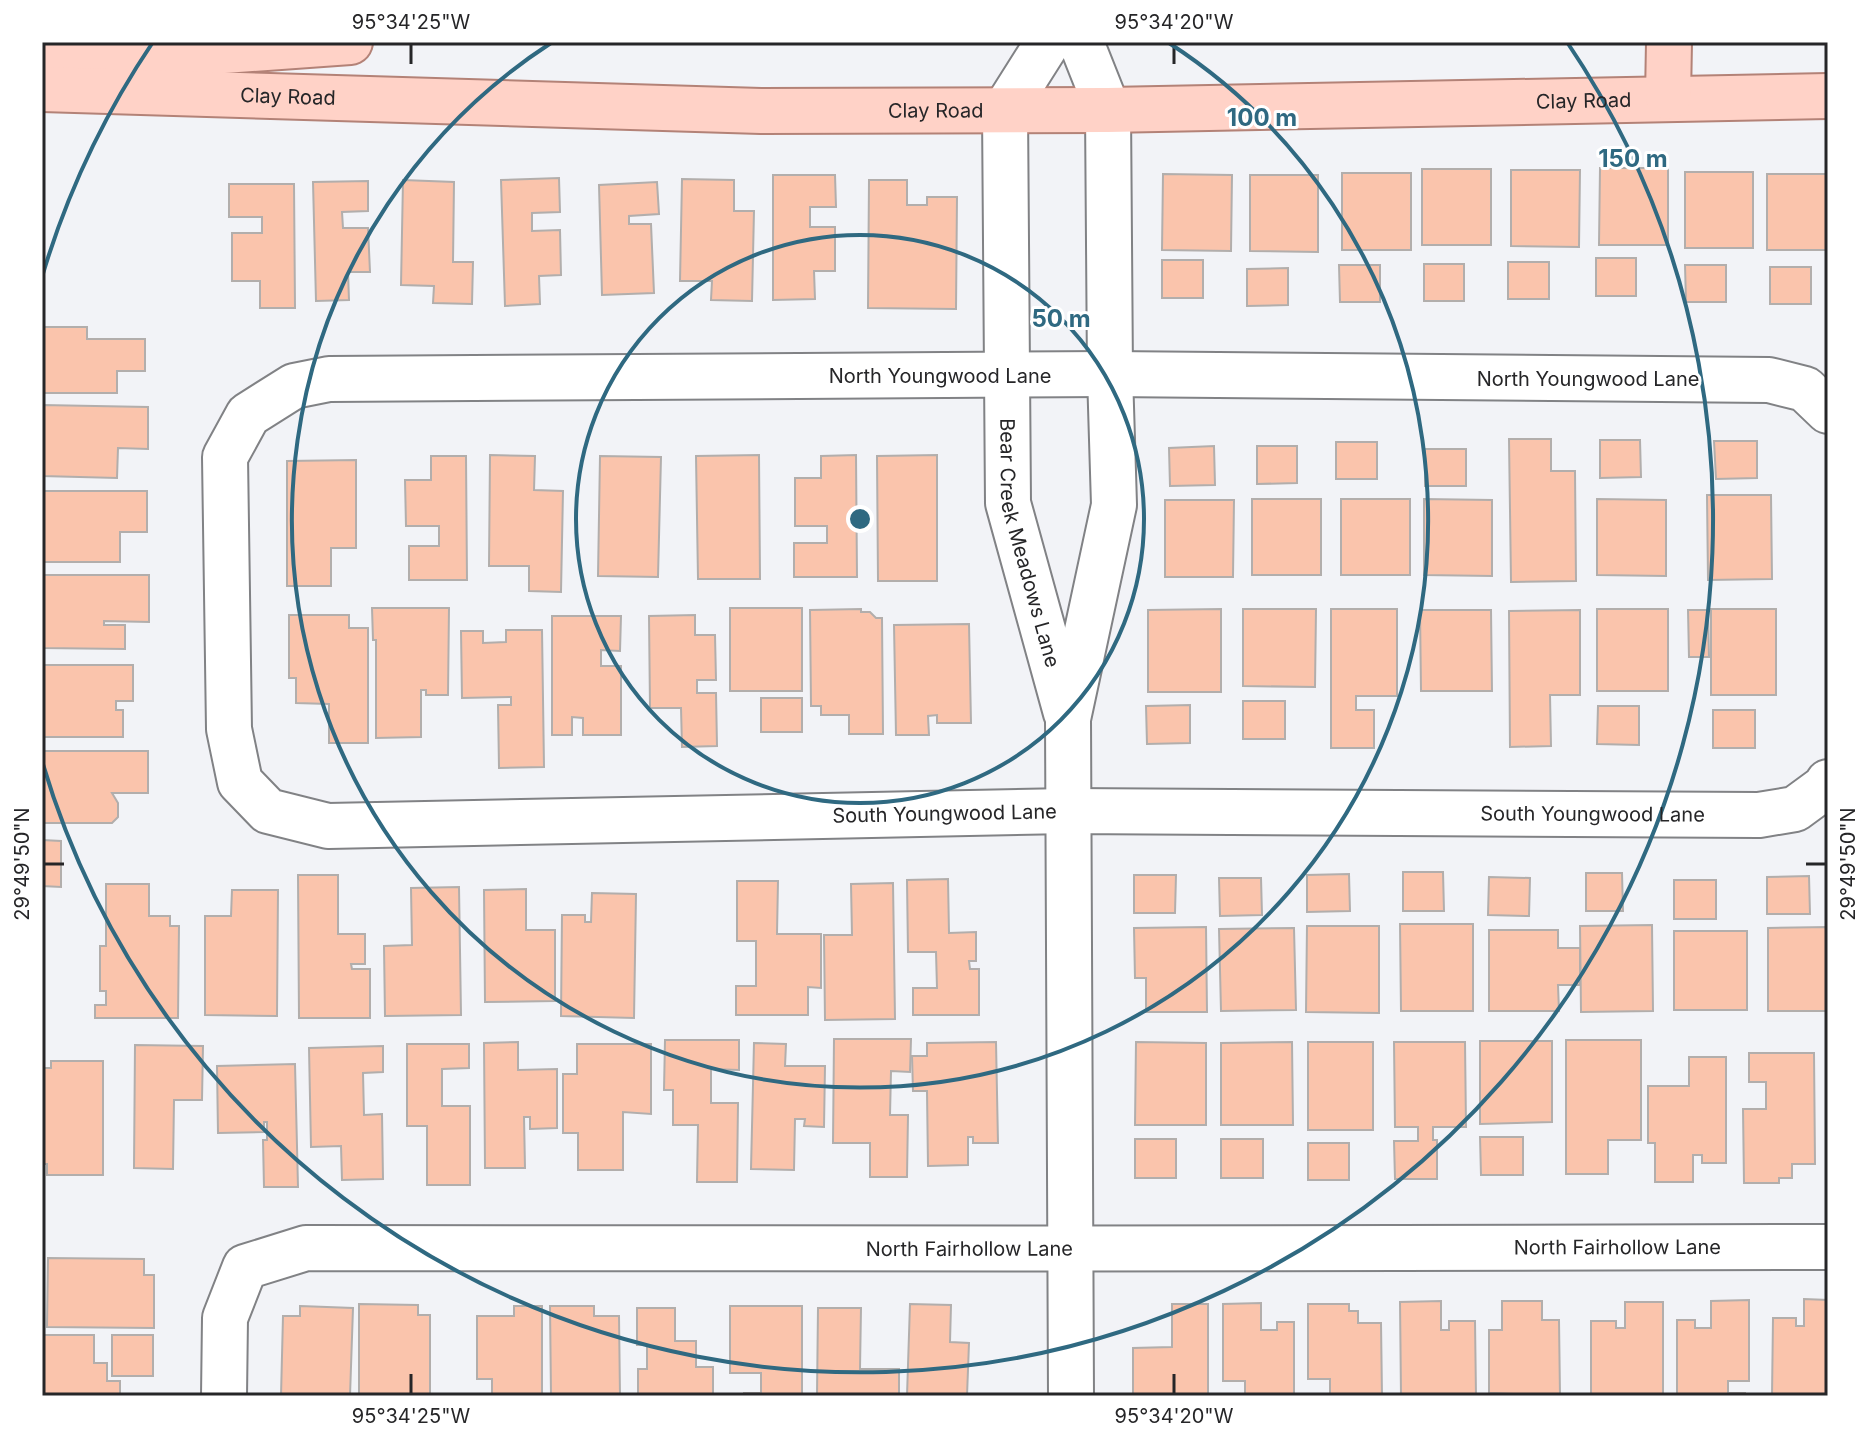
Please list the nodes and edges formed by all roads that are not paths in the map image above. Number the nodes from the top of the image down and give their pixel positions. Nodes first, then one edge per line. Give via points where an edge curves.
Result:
1 (350, 42) edge
2 (1048, 42) edge
3 (1081, 42) edge
4 (1669, 42) edge
5 (42, 64) edge
6 (42, 89) edge
7 (1828, 96) edge
8 (1668, 97) junction
9 (1005, 110) junction
10 (1108, 110) junction
11 (1110, 374) junction
12 (1007, 375) junction
13 (1828, 411) edge
14 (227, 606) joint
15 (1068, 719) junction
16 (1828, 782) edge
17 (1068, 811) junction
18 (1071, 1246) junction
19 (1828, 1247) edge
20 (224, 1396) edge
21 (1071, 1396) edge

1 - 5 main road
2 - 9 street
3 - 10 street, Bear Creek Meadows Lane
4 - 8 main road
6 - 9 main road, Clay Road via 761,111
7 - 8 main road, Clay Road
8 - 10 main road, Clay Road
9 - 10 main road, Clay Road
9 - 12 street, Bear Creek Meadows Lane
10 - 11 street, Bear Creek Meadows Lane
11 - 12 street, North Youngwood Lane
11 - 13 street, North Youngwood Lane via 1769,380 1805,389
11 - 15 street, Bear Creek Meadows Lane via 1114,505
12 - 14 street, North Youngwood Lane via 329,379 294,386 248,415 225,457
12 - 15 street, Bear Creek Meadows Lane via 1008,503
14 - 17 street, South Youngwood Lane via 229,729 240,782 268,811 328,826
15 - 17 street, Bear Creek Meadows Lane
16 - 17 street, South Youngwood Lane via 1795,809 1759,815
17 - 18 street, Bear Creek Meadows Lane
18 - 19 street, North Fairhollow Lane
18 - 20 street, North Fairhollow Lane via 306,1248 245,1267 225,1318
18 - 21 street, Bear Creek Meadows Lane

